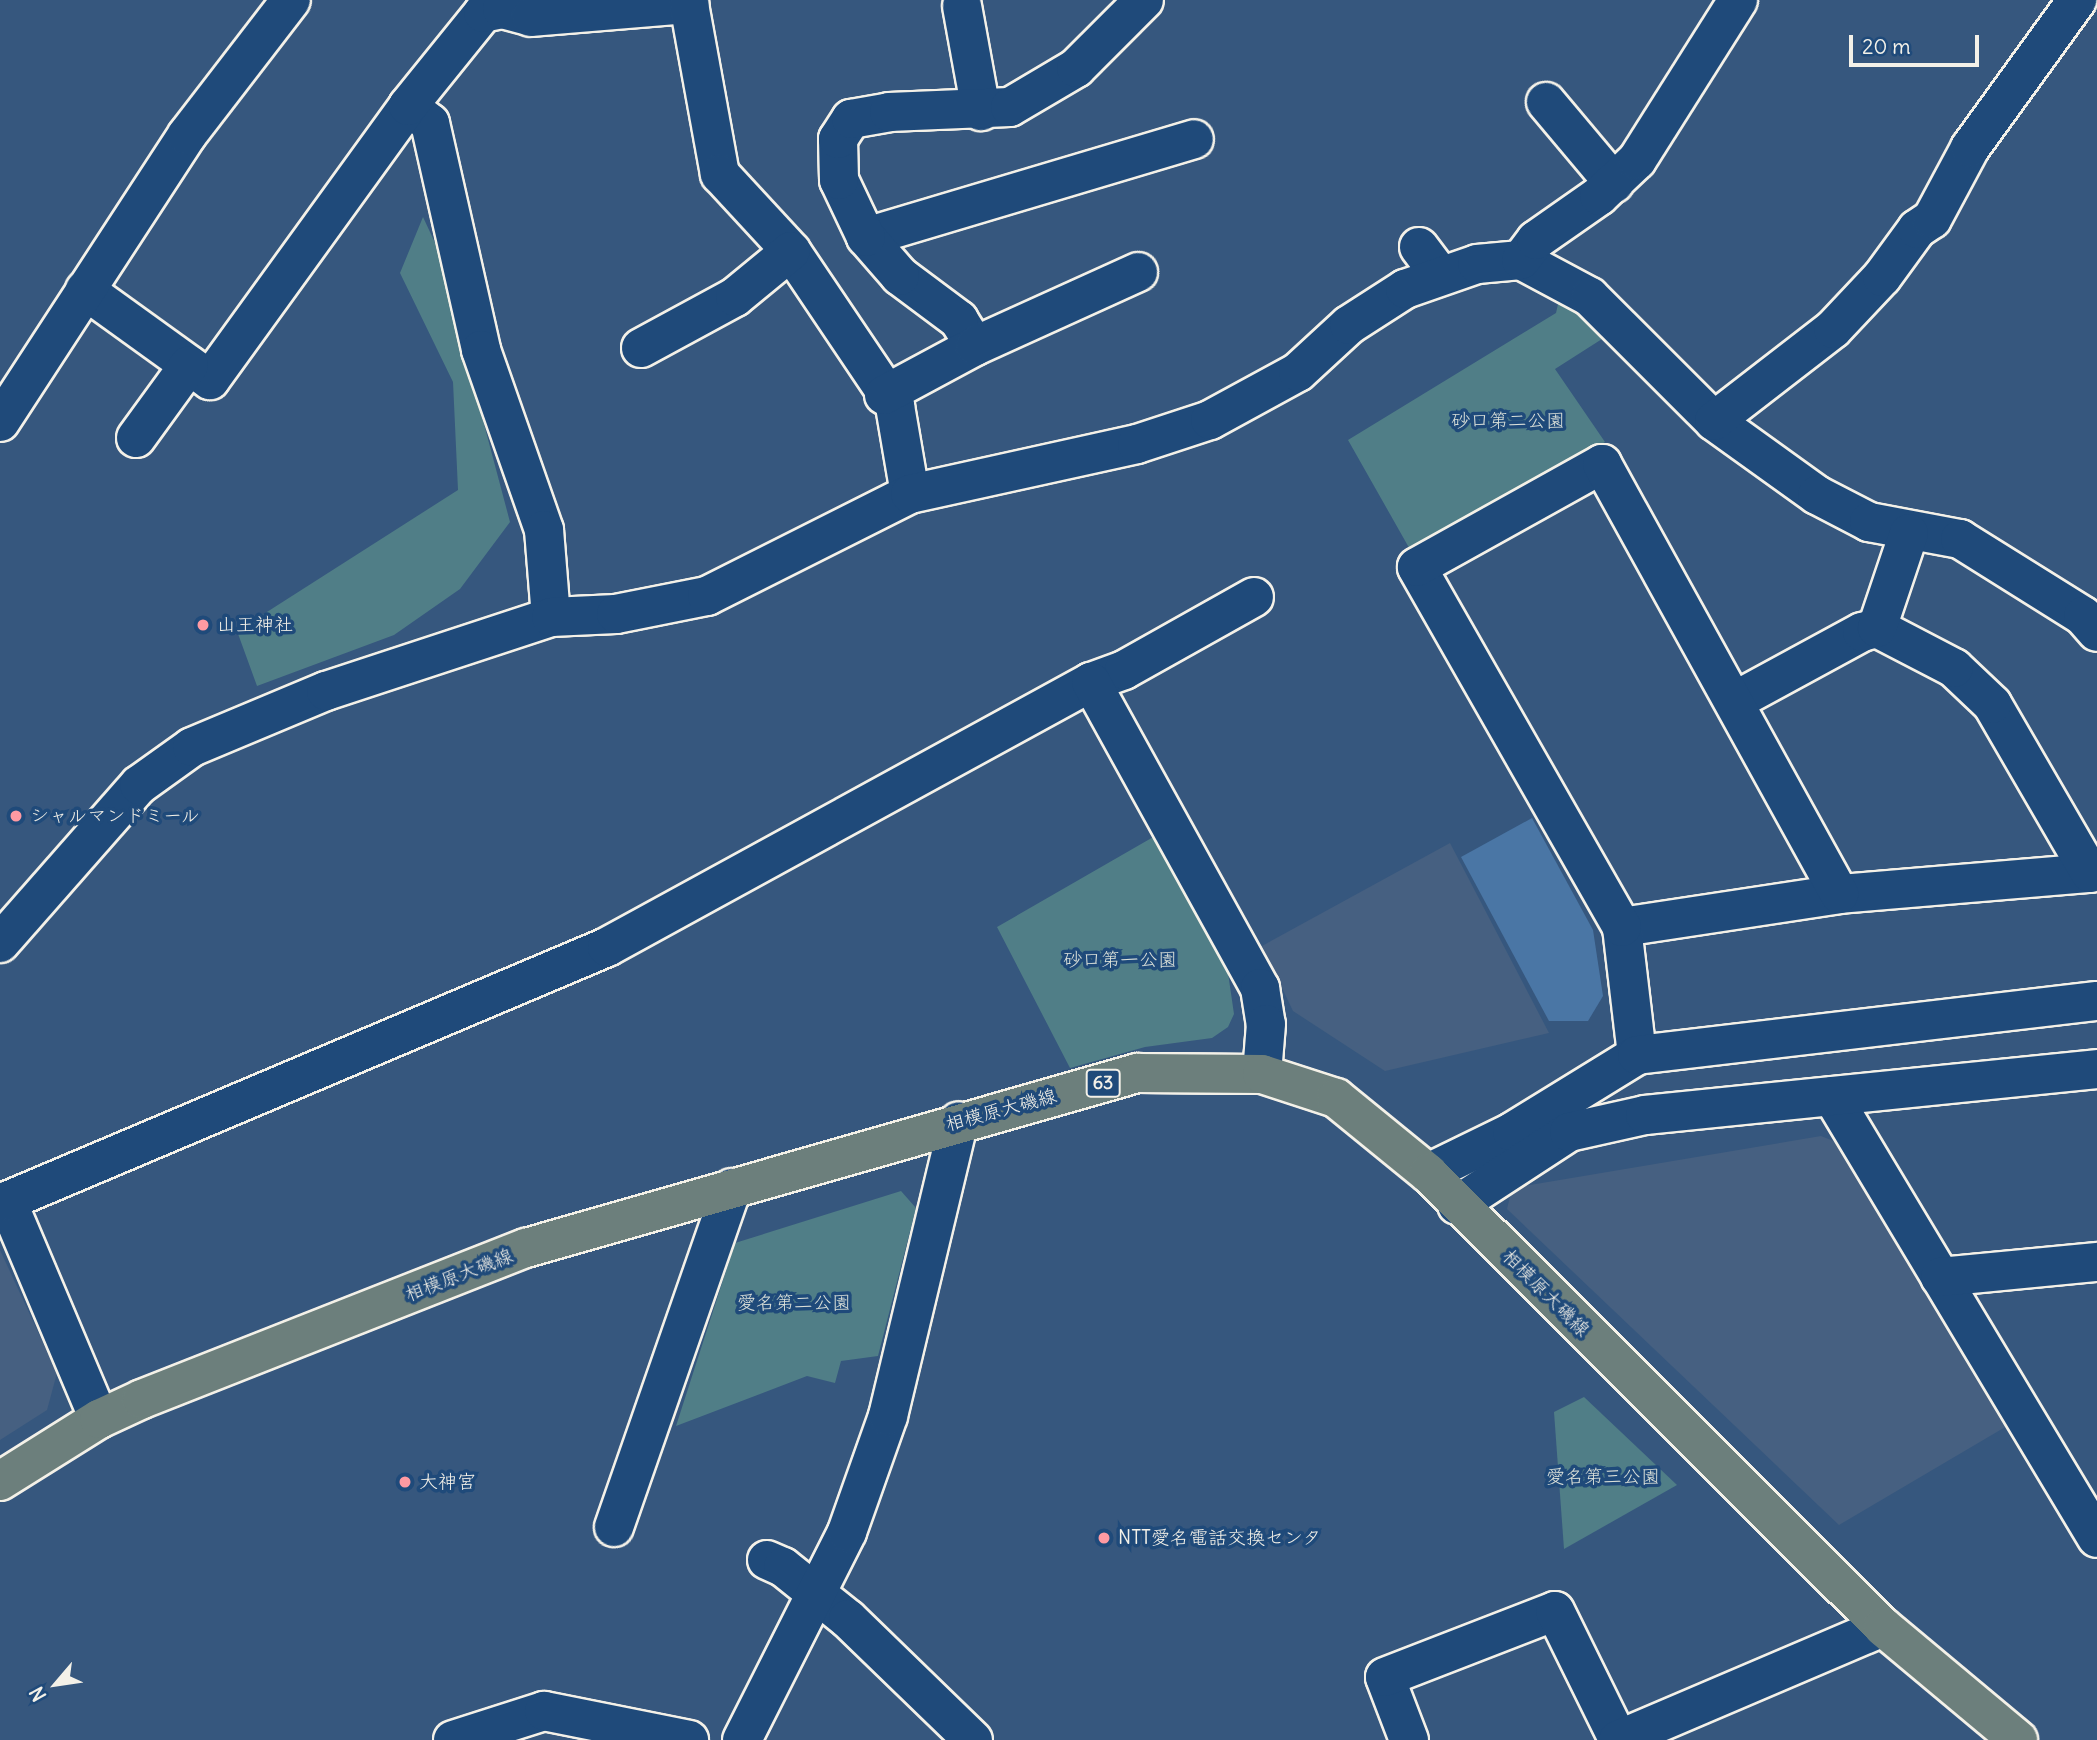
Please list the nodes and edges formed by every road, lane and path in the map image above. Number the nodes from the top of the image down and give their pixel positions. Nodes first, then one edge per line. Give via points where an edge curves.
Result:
1 (291, 0) edge
2 (1738, 0) edge
3 (2077, 0) edge
4 (688, 2) edge
5 (1138, 3) edge
6 (962, 6) dead end
7 (1546, 102) dead end
8 (408, 106) junction
9 (981, 111) junction
10 (1194, 139) dead end
11 (1614, 183) junction
12 (866, 237) junction
13 (791, 251) junction
14 (1521, 260) junction
15 (1138, 272) dead end
16 (85, 290) junction
17 (975, 346) junction
18 (640, 348) dead end
19 (189, 365) junction
20 (884, 395) junction
21 (4, 407) edge
22 (1714, 421) junction
23 (136, 438) dead end
24 (910, 494) junction
25 (1909, 533) junction
26 (1254, 597) dead end
27 (551, 617) junction
28 (1877, 628) junction
29 (2097, 632) edge
30 (1091, 682) junction
31 (1735, 701) junction
32 (1839, 894) junction
33 (1622, 927) junction
34 (0, 943) edge
35 (2097, 1001) edge
36 (1637, 1055) junction
37 (2097, 1069) edge
38 (1262, 1074) junction
39 (1832, 1096) junction
40 (959, 1122) junction
41 (1428, 1173) junction
42 (732, 1188) junction
43 (3, 1197) edge
44 (1457, 1205) junction
45 (2097, 1262) edge
46 (1940, 1277) junction
47 (99, 1419) junction
48 (0, 1480) edge
49 (614, 1527) dead end
50 (2097, 1538) edge
51 (767, 1560) dead end
52 (819, 1596) junction
53 (1883, 1627) junction
54 (1618, 1738) edge
55 (453, 1740) edge
56 (689, 1740) edge
57 (742, 1740) edge
58 (973, 1740) edge
59 (1409, 1740) edge
60 (2018, 1740) edge

1 - 16 street via 187,135
2 - 11 street via 1637,160
3 - 22 street via 1970,148 1932,219 1917,229 1882,277 1833,328
4 - 8 street via 531,17 502,9 482,13
4 - 13 street via 720,174
5 - 9 street via 1076,68 1010,107
6 - 9 street
7 - 11 street
8 - 19 street via 211,380
8 - 27 street via 430,123 481,350 544,530
9 - 12 street via 889,112 851,119 838,139 839,180
10 - 12 street
11 - 14 street via 1536,240
12 - 17 street via 900,276 959,320
13 - 18 street via 735,297
13 - 20 street
14 - 22 street via 1590,297
14 - 24 street via 1477,264 1430,261 1405,289 1360,318 1298,372 1210,420 1137,444
15 - 17 street
16 - 19 street
16 - 21 street
17 - 20 street
19 - 23 street
20 - 24 street via 895,406
22 - 25 street via 1817,495 1869,522
24 - 27 street via 707,596 615,614
25 - 28 street
25 - 29 street via 1960,539 2083,616
26 - 30 street via 1124,670
27 - 34 street via 326,691 192,747 139,785
28 - 31 street
28 - 32 street via 1954,668 1992,704 2090,873
30 - 38 street via 1260,988 1266,1024
30 - 43 street via 607,947
31 - 32 street
31 - 33 street via 1602,464 1417,567
32 - 33 street
33 - 36 street
35 - 36 street
36 - 41 street via 1512,1132
37 - 39 street
38 - 40 main road, 相模原大磯線 / 63 via 1138,1073
38 - 41 main road, 相模原大磯線 / 63 via 1336,1098
39 - 44 street via 1645,1115 1569,1132
39 - 46 street
40 - 42 main road, 相模原大磯線 / 63
40 - 52 street via 888,1416 848,1532
41 - 44 main road, 相模原大磯線 / 63
42 - 47 main road, 相模原大磯線 / 63 via 526,1248
42 - 49 street
43 - 47 street
44 - 53 main road, 相模原大磯線 / 63
45 - 46 street
46 - 50 street
47 - 48 main road, 相模原大磯線 / 63
51 - 52 street
52 - 57 street
52 - 58 street
53 - 54 street
53 - 60 main road, 相模原大磯線 / 63
54 - 59 street via 1555,1611 1385,1678
55 - 56 street via 544,1711

